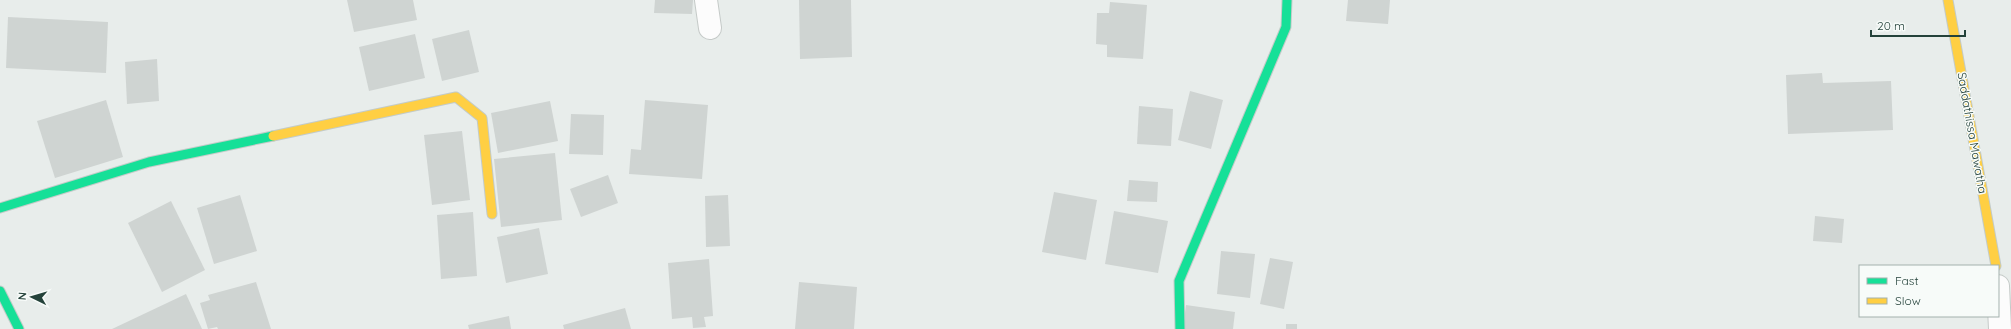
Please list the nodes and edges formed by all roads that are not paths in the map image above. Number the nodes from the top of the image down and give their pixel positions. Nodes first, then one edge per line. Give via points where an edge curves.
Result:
1 (706, 0) edge
2 (1287, 0) edge
3 (1948, 0) edge
4 (710, 28) dead end
5 (0, 208) edge
6 (492, 214) dead end
7 (1996, 265) edge
8 (0, 291) edge
9 (1999, 308) edge
10 (19, 329) edge
11 (1180, 329) edge
12 (2000, 329) edge

1 - 4 street
2 - 11 street via 1286,27 1179,281
3 - 7 street, Saddathissa Mawatha
5 - 6 street via 149,162 456,97 482,118
8 - 10 street
9 - 12 street

